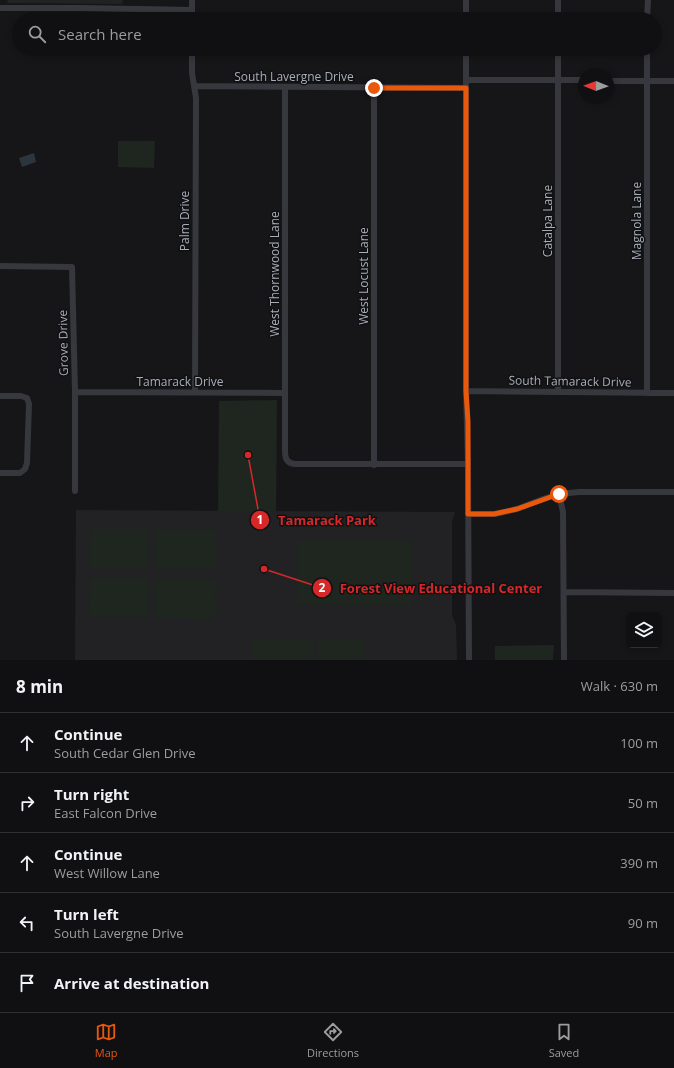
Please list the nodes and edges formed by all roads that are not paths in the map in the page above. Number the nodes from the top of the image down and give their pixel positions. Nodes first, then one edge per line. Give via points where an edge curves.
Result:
1 (192, 0) edge
2 (466, 0) edge
3 (558, 0) edge
4 (648, 0) edge
5 (0, 8) edge
6 (192, 10) joint
7 (466, 12) edge
8 (558, 12) edge
9 (647, 12) edge
10 (192, 56) edge
11 (466, 56) edge
12 (558, 56) edge
13 (647, 56) edge
14 (466, 80) junction
15 (558, 80) junction
16 (578, 80) edge
17 (614, 80) edge
18 (647, 81) junction
19 (674, 81) edge
20 (195, 86) junction
21 (285, 87) junction
22 (374, 88) junction
23 (466, 88) junction
24 (0, 266) edge
25 (466, 391) junction
26 (74, 392) junction
27 (195, 392) junction
28 (558, 392) junction
29 (285, 393) junction
30 (647, 393) junction
31 (674, 393) edge
32 (0, 396) edge
33 (468, 464) junction
34 (374, 465) junction
35 (0, 473) edge
36 (74, 491) dead end
37 (674, 492) edge
38 (559, 494) junction
39 (468, 514) junction
40 (564, 592) junction
41 (674, 593) edge
42 (469, 660) edge
43 (564, 660) edge

1 - 6 street
2 - 7 street
3 - 8 street
4 - 9 street
5 - 6 street
10 - 20 street, Palm Drive
11 - 14 street
12 - 15 street, Catalpa Lane
13 - 18 street, Magnola Lane
14 - 15 street
14 - 23 street
15 - 16 street
15 - 28 street, Catalpa Lane
17 - 18 street
18 - 19 street
18 - 30 street, Magnola Lane
20 - 21 street, South Lavergne Drive
20 - 27 street, Palm Drive
21 - 22 street, South Lavergne Drive
21 - 29 street, West Thornwood Lane
22 - 23 street, South Lavergne Drive
22 - 34 street, West Locust Lane
23 - 25 street
24 - 26 street, Grove Drive via 72,267
25 - 28 street, South Tamarack Drive
25 - 33 street
26 - 27 street, Tamarack Drive
26 - 36 street, Grove Drive
27 - 29 street, Tamarack Drive
28 - 30 street, South Tamarack Drive
29 - 34 street, West Thornwood Lane via 284,450 287,461 292,464
30 - 31 street, South Tamarack Drive
32 - 35 street via 21,396 27,398 29,404 25,469 20,473
33 - 34 street
33 - 39 street
37 - 38 street
38 - 39 street via 510,511
38 - 40 street via 563,512
39 - 42 street
40 - 41 street
40 - 43 street

